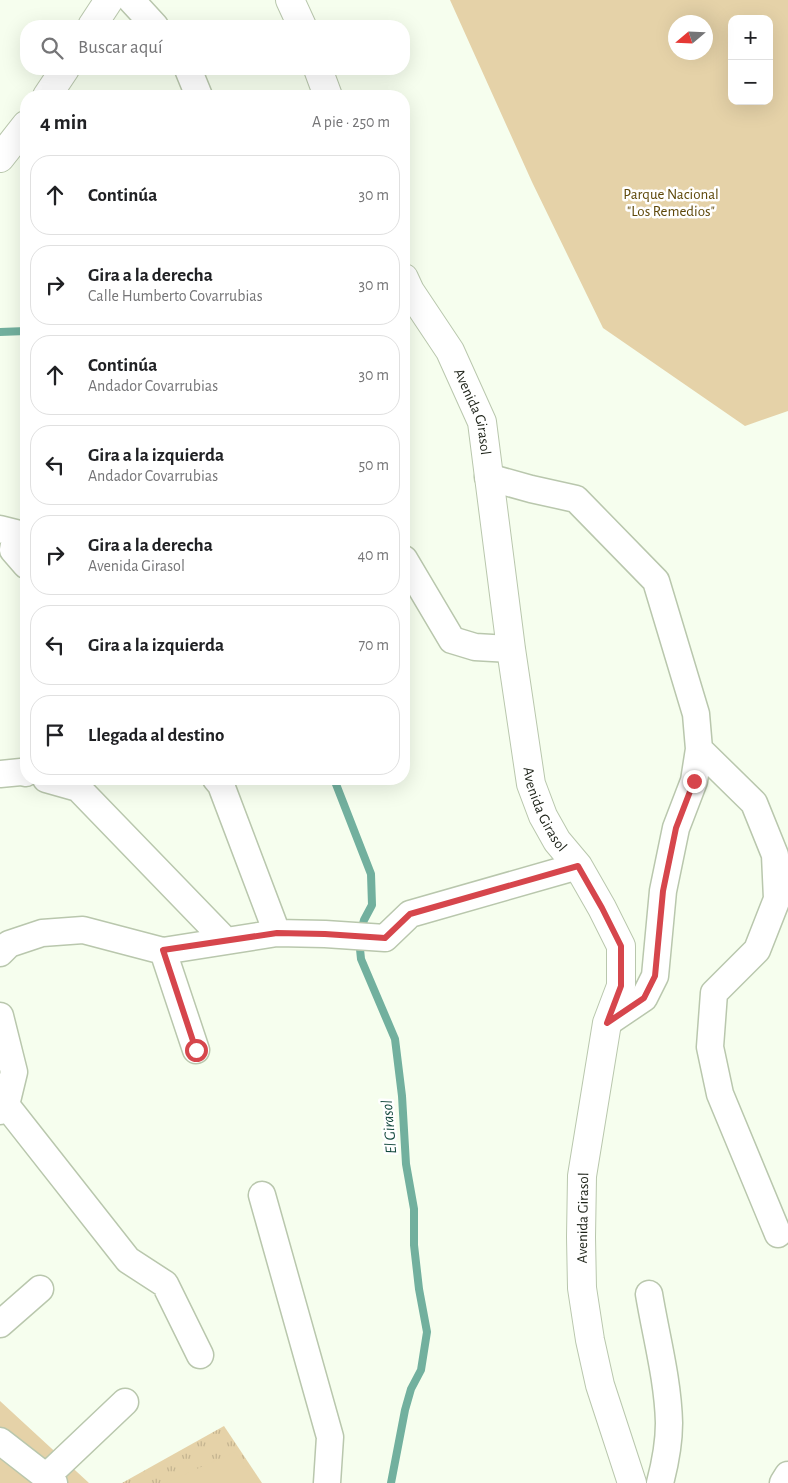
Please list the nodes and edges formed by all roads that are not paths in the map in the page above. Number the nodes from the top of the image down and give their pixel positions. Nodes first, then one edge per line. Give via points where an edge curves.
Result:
1 (109, 0) edge
2 (131, 0) edge
3 (290, 0) edge
4 (96, 20) edge
5 (149, 20) edge
6 (299, 20) edge
7 (61, 75) edge
8 (190, 75) edge
9 (320, 75) edge
10 (51, 90) edge
11 (197, 90) edge
12 (326, 90) edge
13 (20, 133) edge
14 (0, 158) edge
15 (410, 291) edge
16 (488, 477) junction
17 (410, 569) edge
18 (511, 648) junction
19 (699, 749) junction
20 (20, 772) edge
21 (0, 774) edge
22 (67, 785) edge
23 (221, 785) edge
24 (578, 866) junction
25 (277, 933) junction
26 (226, 941) junction
27 (163, 950) junction
28 (0, 953) edge
29 (0, 1016) edge
30 (607, 1023) junction
31 (196, 1050) dead end
32 (3, 1108) edge
33 (262, 1195) dead end
34 (778, 1234) dead end
35 (40, 1289) dead end
36 (649, 1294) dead end
37 (0, 1324) edge
38 (200, 1355) dead end
39 (125, 1402) dead end
40 (0, 1441) edge
41 (788, 1475) edge
42 (50, 1480) edge
43 (327, 1483) edge
44 (632, 1483) edge
45 (660, 1483) edge
46 (783, 1483) edge

1 - 4 street
2 - 5 street
3 - 6 street
7 - 10 street
8 - 11 street
9 - 12 street
13 - 14 street
15 - 16 street, Avenida Girasol via 450,351 482,422
16 - 18 street, Avenida Girasol
16 - 19 street via 576,499 656,581 696,714
17 - 18 street via 452,640 475,647
18 - 24 street, Avenida Girasol via 531,784 557,841
19 - 30 street via 694,781 676,828 663,891 655,976 644,998
19 - 34 street via 754,803 775,855 777,899 757,950 714,993 710,1047 720,1094
20 - 21 street
22 - 26 street via 78,788
23 - 25 street
24 - 25 street via 410,914 385,938
24 - 30 street, Avenida Girasol via 621,946 621,986
25 - 26 street
26 - 27 street
27 - 28 street via 83,930 42,933 9,944
27 - 31 street
29 - 32 street via 14,1072
30 - 44 street, Avenida Girasol via 582,1176 582,1288 600,1385
32 - 38 street via 128,1260 165,1284
33 - 43 street via 330,1437
35 - 37 street
36 - 45 street via 669,1423
39 - 42 street
40 - 42 street
41 - 46 street

